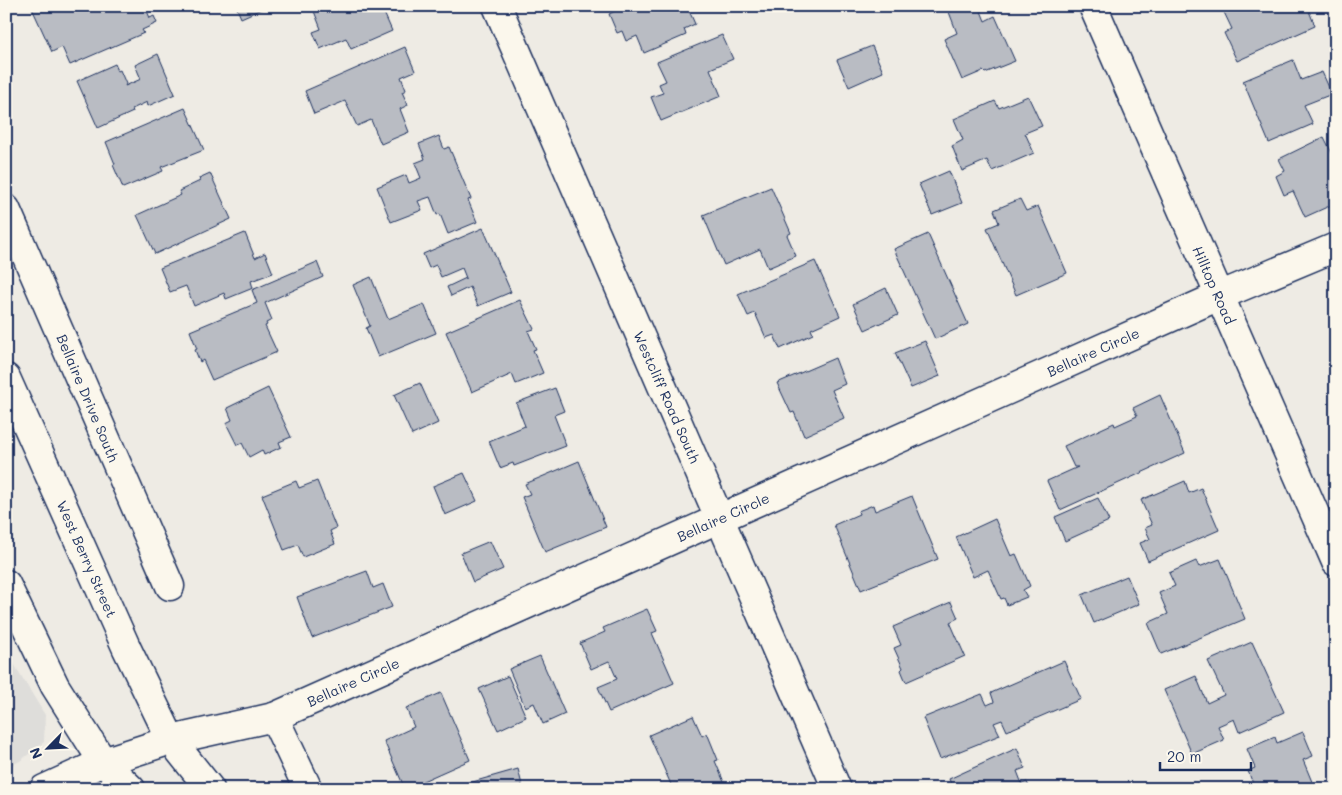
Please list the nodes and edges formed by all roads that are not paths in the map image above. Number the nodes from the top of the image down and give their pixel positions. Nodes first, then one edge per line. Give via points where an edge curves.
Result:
1 (497, 6) edge
2 (1093, 6) edge
3 (6, 209) edge
4 (1336, 247) edge
5 (1219, 296) junction
6 (6, 378) edge
7 (720, 518) junction
8 (1336, 562) edge
9 (6, 584) edge
10 (170, 586) dead end
11 (274, 717) junction
12 (171, 740) junction
13 (103, 762) junction
14 (44, 789) edge
15 (131, 789) edge
16 (210, 789) edge
17 (308, 789) edge
18 (836, 789) edge

1 - 7 street, Westcliff Road South
2 - 5 street, Hilltop Road
3 - 10 street, Bellaire Drive South
4 - 5 street, Bellaire Circle
5 - 7 street, Bellaire Circle
5 - 8 street, Hilltop Road
6 - 12 street, West Berry Street
7 - 11 street, Bellaire Circle
7 - 18 street, Westcliff Road South
9 - 13 street via 55,686
11 - 12 street, Bellaire Circle
11 - 17 street
12 - 13 street, Bellaire Circle
12 - 16 street
13 - 14 street, Bellaire Circle
13 - 15 street

